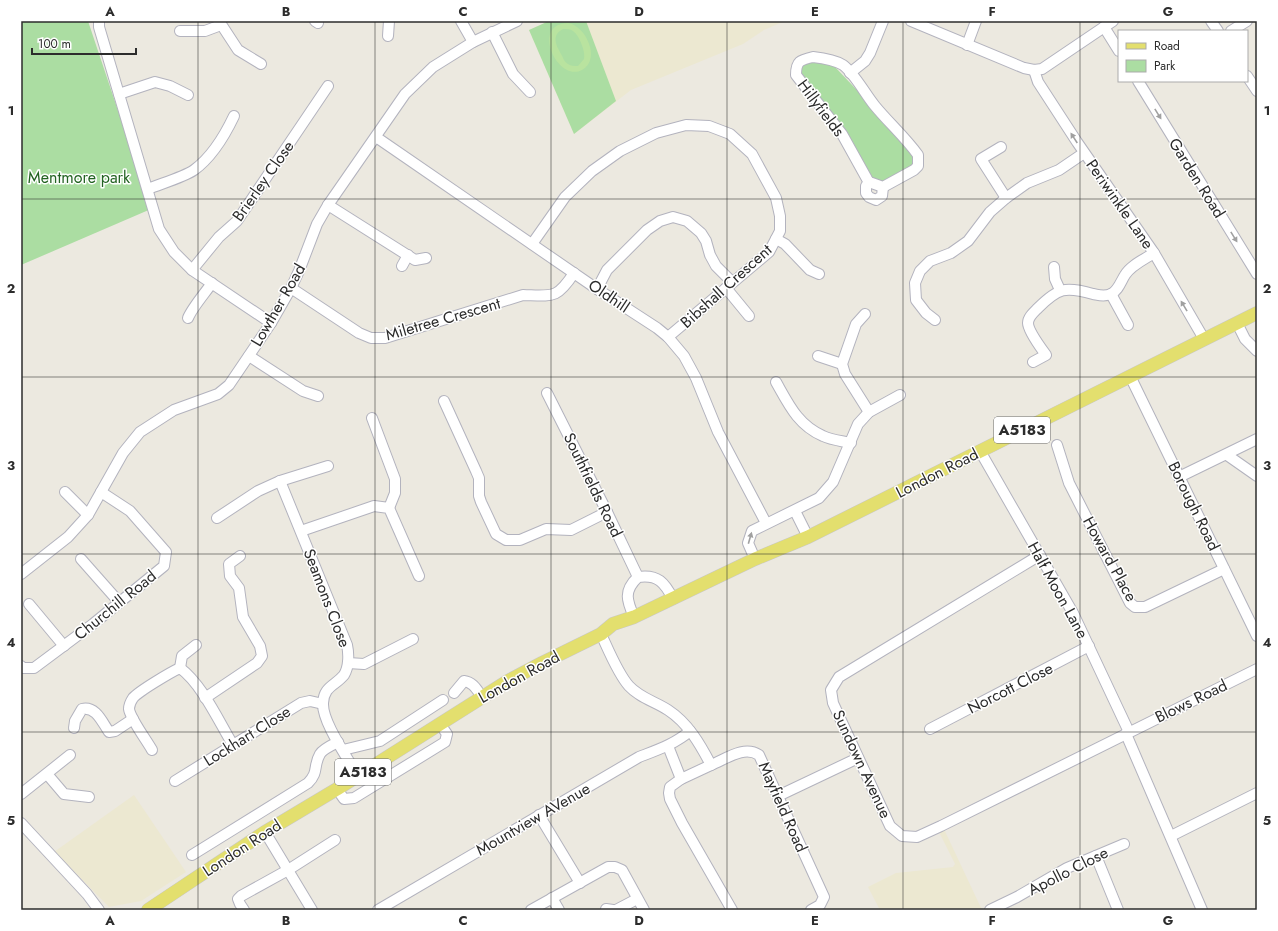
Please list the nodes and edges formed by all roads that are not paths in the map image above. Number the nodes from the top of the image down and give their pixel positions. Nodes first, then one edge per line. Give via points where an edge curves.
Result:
1 (99, 21) edge
2 (389, 21) edge
3 (462, 21) edge
4 (517, 21) edge
5 (883, 21) edge
6 (911, 21) edge
7 (976, 21) edge
8 (1113, 21) edge
9 (1211, 21) edge
10 (1247, 21) edge
11 (220, 23) edge
12 (1104, 27) junction
13 (1217, 30) edge
14 (1233, 30) edge
15 (180, 31) dead end
16 (492, 32) junction
17 (388, 36) dead end
18 (473, 42) junction
19 (967, 45) junction
20 (1118, 49) edge
21 (262, 64) dead end
22 (1034, 70) junction
23 (850, 74) junction
24 (1248, 78) edge
25 (1139, 82) edge
26 (328, 86) dead end
27 (1257, 91) edge
28 (530, 92) dead end
29 (119, 94) junction
30 (188, 96) dead end
31 (234, 116) dead end
32 (376, 137) junction
33 (1001, 147) dead end
34 (1084, 153) junction
35 (148, 189) junction
36 (1006, 198) junction
37 (328, 205) junction
38 (776, 239) junction
39 (532, 244) junction
40 (1154, 253) junction
41 (408, 255) junction
42 (426, 258) dead end
43 (402, 266) dead end
44 (1054, 267) dead end
45 (192, 270) junction
46 (574, 273) junction
47 (819, 274) dead end
48 (1257, 274) edge
49 (212, 283) junction
50 (729, 285) junction
51 (291, 288) junction
52 (597, 288) junction
53 (1060, 290) junction
54 (1111, 294) junction
55 (1257, 313) edge
56 (865, 314) dead end
57 (749, 316) dead end
58 (188, 318) dead end
59 (935, 320) dead end
60 (271, 323) junction
61 (1237, 323) junction
62 (1128, 325) dead end
63 (668, 337) junction
64 (1204, 339) junction
65 (1257, 351) edge
66 (249, 356) junction
67 (818, 356) dead end
68 (1033, 362) dead end
69 (842, 364) junction
70 (1130, 376) junction
71 (776, 382) dead end
72 (547, 392) dead end
73 (900, 394) dead end
74 (318, 396) dead end
75 (444, 401) dead end
76 (869, 412) junction
77 (372, 418) dead end
78 (1257, 439) edge
79 (851, 443) junction
80 (1057, 445) dead end
81 (980, 451) junction
82 (1227, 455) junction
83 (328, 466) dead end
84 (1257, 476) edge
85 (1179, 477) junction
86 (280, 481) junction
87 (65, 492) dead end
88 (101, 492) junction
89 (389, 508) junction
90 (795, 511) junction
91 (607, 512) junction
92 (88, 515) junction
93 (217, 518) dead end
94 (766, 523) junction
95 (301, 531) junction
96 (808, 538) junction
97 (1040, 555) junction
98 (240, 556) dead end
99 (82, 559) dead end
100 (755, 559) junction
101 (1224, 569) junction
102 (21, 574) edge
103 (419, 576) dead end
104 (638, 577) junction
105 (672, 599) junction
106 (119, 602) junction
107 (28, 604) dead end
108 (634, 617) junction
109 (600, 634) junction
110 (1257, 636) edge
111 (413, 639) dead end
112 (196, 645) dead end
113 (64, 646) junction
114 (1089, 646) junction
115 (348, 663) junction
116 (21, 666) edge
117 (180, 668) junction
118 (1257, 669) edge
119 (454, 693) dead end
120 (482, 697) junction
121 (205, 698) junction
122 (444, 700) dead end
123 (323, 704) junction
124 (133, 719) junction
125 (440, 724) junction
126 (74, 728) dead end
127 (930, 729) dead end
128 (690, 731) junction
129 (1128, 733) junction
130 (233, 745) junction
131 (341, 746) junction
132 (668, 746) junction
133 (152, 750) dead end
134 (70, 755) dead end
135 (858, 758) junction
136 (712, 765) junction
137 (47, 774) junction
138 (358, 775) junction
139 (681, 779) junction
140 (175, 782) dead end
141 (337, 789) junction
142 (1257, 793) edge
143 (21, 794) edge
144 (778, 796) junction
145 (89, 797) dead end
146 (539, 815) junction
147 (21, 823) edge
148 (265, 832) junction
149 (1171, 836) junction
150 (335, 840) dead end
151 (1124, 844) dead end
152 (192, 855) dead end
153 (1096, 856) junction
154 (288, 870) junction
155 (580, 883) junction
156 (552, 898) junction
157 (637, 899) junction
158 (101, 909) edge
159 (148, 910) edge
160 (244, 910) edge
161 (312, 910) edge
162 (378, 910) edge
163 (532, 910) edge
164 (559, 910) edge
165 (612, 910) edge
166 (644, 910) edge
167 (732, 910) edge
168 (811, 910) edge
169 (990, 910) edge
170 (1118, 910) edge
171 (1202, 910) edge

1 - 29 street
2 - 17 street
3 - 18 street
4 - 16 street, Lowther Road
5 - 23 street via 870,53
6 - 19 street
7 - 19 street
8 - 12 street
9 - 13 street
10 - 14 street
11 - 15 street via 205,31
11 - 21 street via 238,50
12 - 20 street
12 - 22 street via 1042,69
16 - 18 street, Lowther Road
16 - 28 street via 514,74
18 - 32 street, Lowther Road via 433,67 405,94
19 - 22 street
34 -> 22 street, Periwinkle Lane via 1038,82
23 - 23 street, Hillyfields via 918,155 918,166 914,170 883,187 869,182 842,134 796,75 796,66 802,60 824,58 842,65
24 - 27 street
25 -> 48 street, Garden Road
26 - 45 street, Brierley Close via 237,221 219,237
29 - 30 street via 155,82 170,86
29 - 35 street
31 - 35 street via 209,158 193,171
32 - 37 street, Lowther Road
32 - 39 street, Oldhill
33 - 36 street via 981,159
34 - 36 street via 1059,170 1027,183
34 - 40 street, Periwinkle Lane
35 - 45 street via 159,229 174,252
36 - 59 street via 990,212 971,244 930,261 920,271 915,283 916,300
37 - 41 street
37 - 51 street, Lowther Road
38 - 39 street, Bibshall Crescent via 780,231 780,216 776,198 752,154 730,134 709,126 686,125 656,133 620,150 592,171 565,197
38 - 47 street via 785,244 810,270
38 - 50 street, Bibshall Crescent via 769,252
39 - 46 street, Oldhill
40 - 54 street via 1130,268
64 -> 40 street, Periwinkle Lane
41 - 42 street via 416,260
41 - 43 street
44 - 53 street
45 - 49 street
46 - 51 street, Miletree Crescent via 556,294 523,295 385,338 371,338 359,333
46 - 52 street, Oldhill
49 - 58 street
49 - 60 street
50 - 52 street via 710,255 701,233 687,221 674,217 660,221 647,230 607,270
50 - 57 street
50 - 63 street, Bibshall Crescent
51 - 60 street, Lowther Road
52 - 63 street, Oldhill
53 - 54 street via 1078,289 1101,296
53 - 68 street via 1030,316 1028,323 1031,331 1046,356
54 - 62 street
55 - 61 main road, A5183
56 - 69 street via 856,324
60 - 66 street, Lowther Road
61 - 64 main road, London Road / A5183
61 - 65 street via 1245,338
63 - 94 street, Oldhill via 684,356 696,378 718,432
64 - 70 main road, London Road / A5183
66 - 74 street via 303,391
66 - 88 street, Lowther Road via 229,385 218,394 174,410 140,432 123,453
67 - 69 street
69 - 76 street via 845,374
70 - 81 main road, London Road / A5183
70 - 85 street, Borough Road
71 - 79 street via 803,424 823,436
72 - 91 street, Southfields Road
73 - 76 street
75 - 91 street via 479,478 481,502 496,534 506,540 520,540 546,529 571,530
76 - 79 street via 858,424
77 - 89 street via 395,479 395,493
78 - 82 street
79 - 90 street via 833,482 820,498
80 - 101 street, Howard Place via 1069,484 1130,603 1135,607 1145,606
81 - 96 main road, London Road / A5183
81 - 97 street, Half Moon Lane
82 - 84 street
82 - 85 street
83 - 86 street
85 - 101 street, Borough Road
86 - 93 street via 258,491
86 - 95 street, Seamons Close
87 - 92 street
88 - 92 street, Lowther Road
88 - 106 street, Churchill Road via 130,511 166,552 164,566
89 - 95 street via 374,506
89 - 103 street
90 - 94 street
90 - 96 street
91 - 104 street, Southfields Road
92 - 102 street, Lowther Road via 68,537
100 -> 94 street via 748,543 752,531
95 - 115 street, Seamons Close via 347,645
96 - 100 main road, London Road / A5183
97 - 114 street, Half Moon Lane
97 - 135 street, Sundown Avenue via 838,677 831,690 833,703
98 - 121 street via 229,564 230,576 239,588 243,617 260,646 262,656 257,663
99 - 106 street
100 - 105 main road, London Road / A5183
101 - 110 street, Borough Road
104 - 105 street via 647,576 661,581
104 - 108 street via 630,586 627,595
105 - 108 main road, London Road / A5183
106 - 113 street, Churchill Road
107 - 113 street
108 - 109 main road, London Road / A5183 via 623,631
109 - 120 main road, London Road / A5183
109 - 128 street via 628,685 644,699 677,716
111 - 115 street via 364,664
112 - 117 street via 182,656
113 - 116 street, Churchill Road via 34,668
114 - 127 street, Norcott Close
114 - 129 street, Half Moon Lane
115 - 123 street, Seamons Close via 344,674 330,686
117 - 121 street via 188,674
117 - 124 street via 171,671 134,697 129,711
118 - 129 street, Blows Road
119 - 120 street via 464,681 474,686
120 - 125 main road, London Road / A5183
121 - 130 street
122 - 131 street, London Road via 380,741
123 - 130 street, Lockhart Close via 310,701 301,703
123 - 131 street via 324,716
124 - 126 street via 109,732 95,711 88,708 82,709
124 - 133 street
125 - 138 main road, London Road / A5183
125 - 141 street via 447,734 445,742 354,798 344,799
128 - 132 street, Mountview AVenue
128 - 136 street
129 - 135 street, Sundown Avenue via 917,837 902,836 890,826
129 - 149 street, Half Moon Lane
130 - 140 street, Lockhart Close
131 - 138 street
131 - 152 street, London Road via 320,753 314,777 308,783
132 - 139 street
132 - 146 street, Mountview AVenue via 638,757
134 - 137 street
135 - 144 street
136 - 139 street
136 - 144 street, Mayfield Road via 744,751 753,751 759,755
137 - 143 street
137 - 145 street via 64,794
138 - 141 main road, London Road / A5183
139 - 167 street via 670,787 670,799
141 - 148 main road, London Road / A5183
142 - 149 street
144 - 168 street, Mayfield Road via 824,897 820,905
146 - 155 street
146 - 162 street, Mountview AVenue
147 - 158 street
148 - 154 street
148 - 159 main road, London Road / A5183
149 - 171 street, Half Moon Lane
150 - 154 street
151 - 153 street, Apollo Close
153 - 169 street, Apollo Close via 1067,868
153 - 170 street
154 - 160 street via 241,896 238,899
154 - 161 street
155 - 156 street
155 - 157 street via 608,867 615,867 622,870
156 - 163 street
156 - 164 street
157 - 165 street
157 - 166 street

